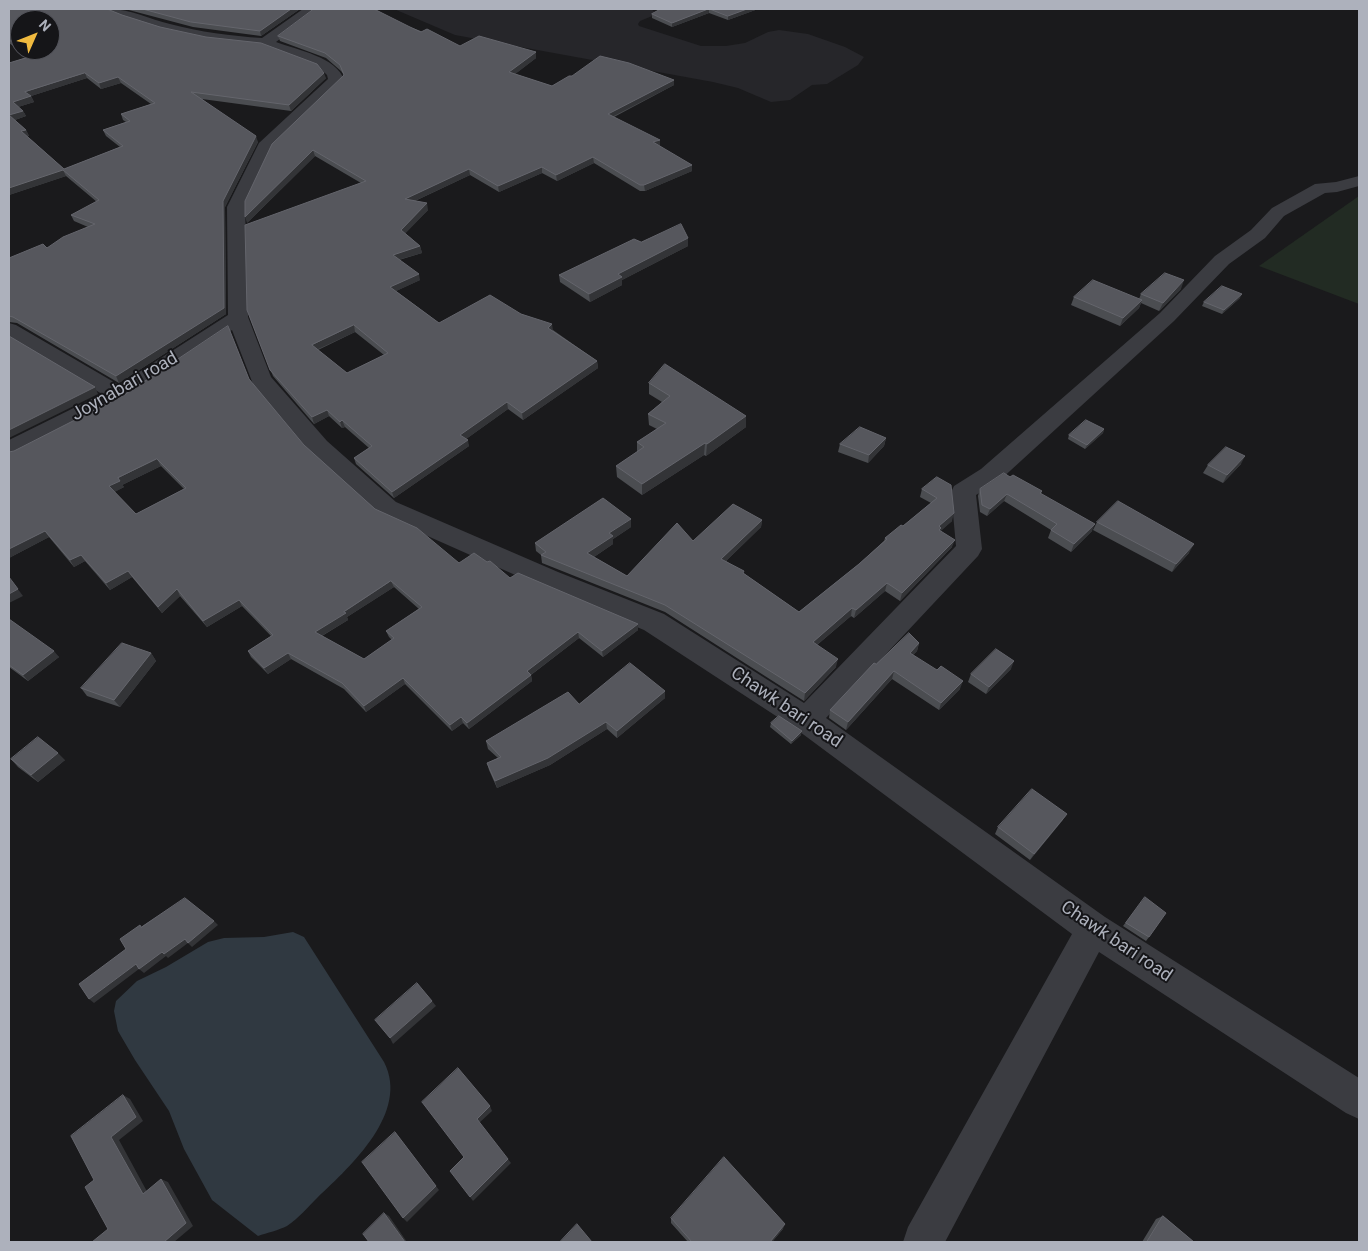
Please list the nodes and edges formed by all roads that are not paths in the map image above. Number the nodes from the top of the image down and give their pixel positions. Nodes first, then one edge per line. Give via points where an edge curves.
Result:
1 (114, 9) edge
2 (312, 9) edge
3 (265, 43) junction
4 (1359, 181) edge
5 (238, 317) junction
6 (9, 329) edge
7 (119, 395) junction
8 (9, 450) edge
9 (806, 720) junction
10 (1093, 929) junction
11 (1359, 1100) edge
12 (923, 1242) edge

1 - 3 street via 188,32
2 - 3 street
3 - 5 street, Chawk bari road via 325,65 334,73 336,80 265,147 236,207
4 - 9 street via 1321,188 1278,212 1258,234 1222,260 1167,317 990,475 963,492 969,549
5 - 7 street, Joynabari road
5 - 9 street, Chawk bari road via 261,379 318,447 388,508 654,622
6 - 7 street
7 - 8 street, Joynabari road
9 - 10 street, Chawk bari road
10 - 11 street, Chawk bari road
10 - 12 street

